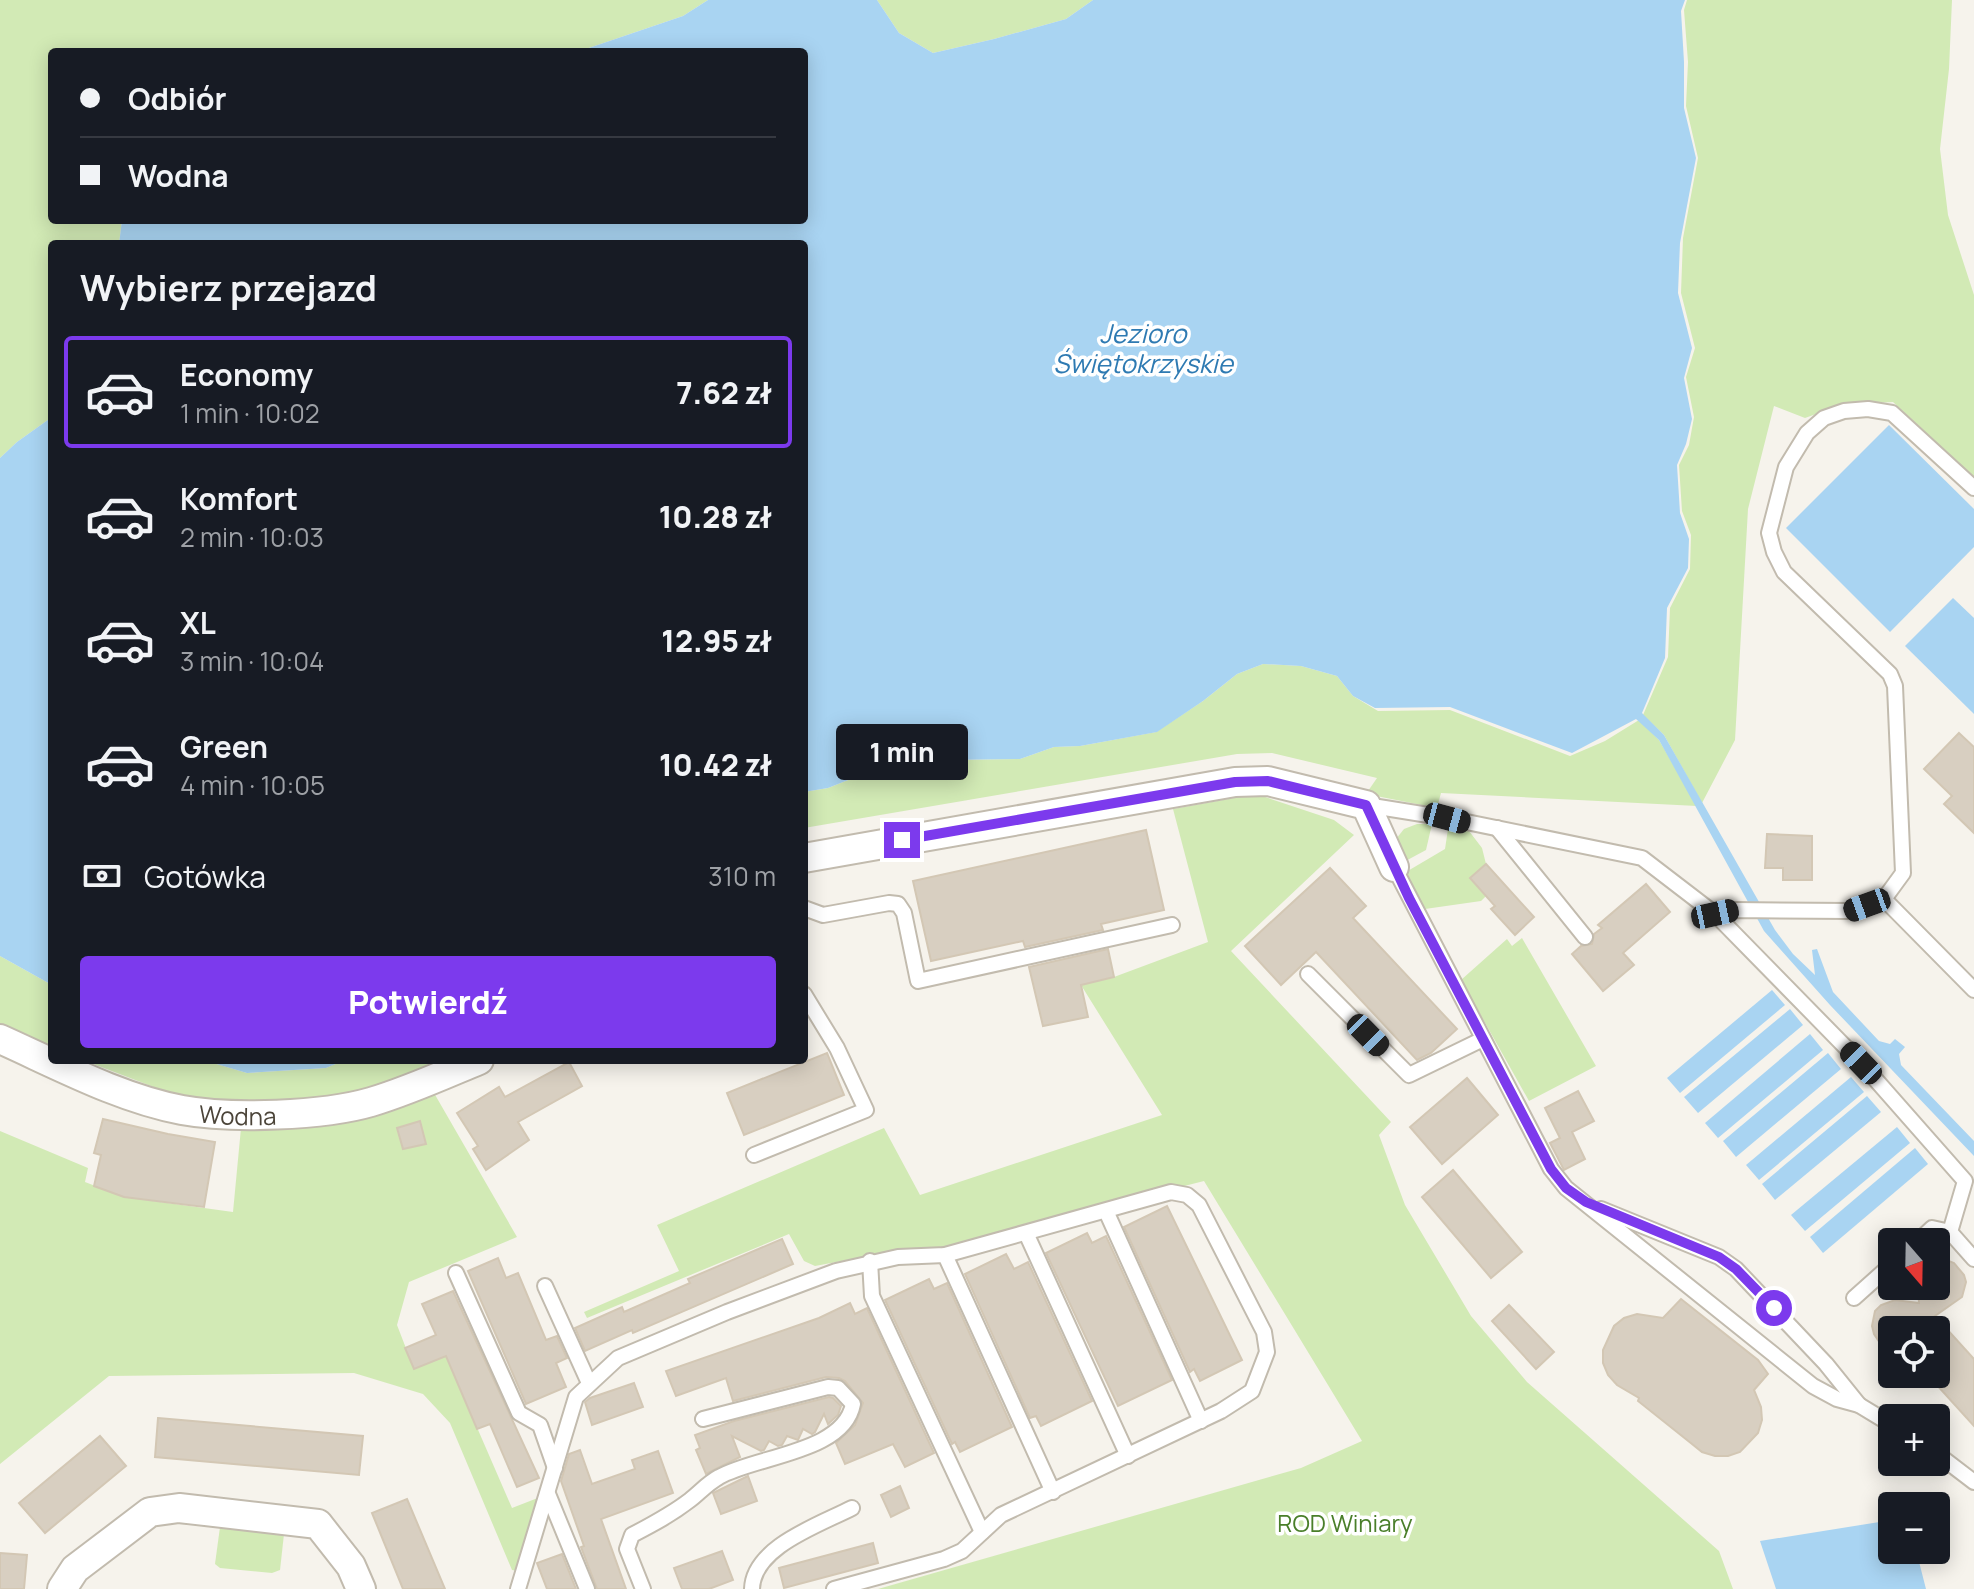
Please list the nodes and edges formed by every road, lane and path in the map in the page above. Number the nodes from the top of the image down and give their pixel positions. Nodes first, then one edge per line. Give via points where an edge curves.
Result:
1 (1974, 488) edge
2 (1366, 805) junction
3 (1497, 828) junction
4 (808, 857) edge
5 (1394, 867) joint
6 (1884, 899) junction
7 (808, 909) edge
8 (1715, 914) junction
9 (1172, 925) dead end
10 (1585, 937) dead end
11 (1308, 974) dead end
12 (1974, 990) edge
13 (808, 1001) edge
14 (0, 1039) edge
15 (1483, 1039) junction
16 (48, 1060) edge
17 (58, 1064) edge
18 (470, 1064) edge
19 (754, 1155) dead end
20 (1586, 1202) junction
21 (1106, 1211) junction
22 (1950, 1232) joint
23 (1026, 1233) junction
24 (945, 1255) junction
25 (1974, 1259) edge
26 (870, 1261) junction
27 (456, 1273) dead end
28 (1878, 1277) edge
29 (545, 1286) dead end
30 (1854, 1298) dead end
31 (589, 1383) junction
32 (1859, 1405) junction
33 (1878, 1417) edge
34 (703, 1419) dead end
35 (1201, 1421) junction
36 (1128, 1456) junction
37 (1950, 1464) edge
38 (555, 1468) junction
39 (1974, 1482) edge
40 (1053, 1492) junction
41 (548, 1494) junction
42 (852, 1508) dead end
43 (982, 1532) junction
44 (62, 1589) edge
45 (361, 1589) edge
46 (518, 1589) edge
47 (587, 1589) edge
48 (643, 1589) edge
49 (752, 1589) edge
50 (834, 1589) edge

1 - 6 lane via 1892,413 1844,411 1824,418 1807,433 1786,467 1769,533 1784,572 1890,674 1895,686 1903,873
2 - 3 lane
2 - 4 street via 1268,781 1235,782
2 - 5 street
3 - 8 lane via 1642,858
3 - 10 lane
5 - 15 lane
6 - 8 lane via 1851,911
6 - 12 lane
7 - 9 lane via 823,915 898,904 918,981
8 - 22 lane via 1861,1063 1965,1181
11 - 15 lane via 1409,1075
13 - 19 lane via 866,1110
14 - 16 street, Wodna
15 - 20 lane via 1551,1169
17 - 18 street, Wodna via 182,1110 241,1114 330,1111 367,1103
20 - 32 lane via 1813,1386
20 - 32 lane via 1719,1257 1736,1269
21 - 23 lane
21 - 35 lane
21 - 35 lane via 1171,1192 1187,1195 1199,1205 1264,1332 1267,1352 1252,1391
22 - 25 lane
23 - 24 lane
23 - 36 lane
24 - 26 lane
24 - 40 lane
26 - 31 lane via 631,1352
26 - 43 lane via 872,1296
27 - 38 lane via 519,1413 540,1425
28 - 30 lane
29 - 31 lane
31 - 38 lane via 576,1397
32 - 33 lane
34 - 48 lane via 828,1387 838,1388 853,1404 841,1430 794,1452 723,1474 632,1535 627,1549
35 - 36 lane
36 - 40 lane
37 - 39 lane
38 - 41 lane
40 - 43 lane via 1001,1515
41 - 46 lane
41 - 47 lane
42 - 49 lane via 760,1561
43 - 50 lane via 944,1559
44 - 45 street via 75,1569 150,1512 179,1508 318,1524 351,1566

